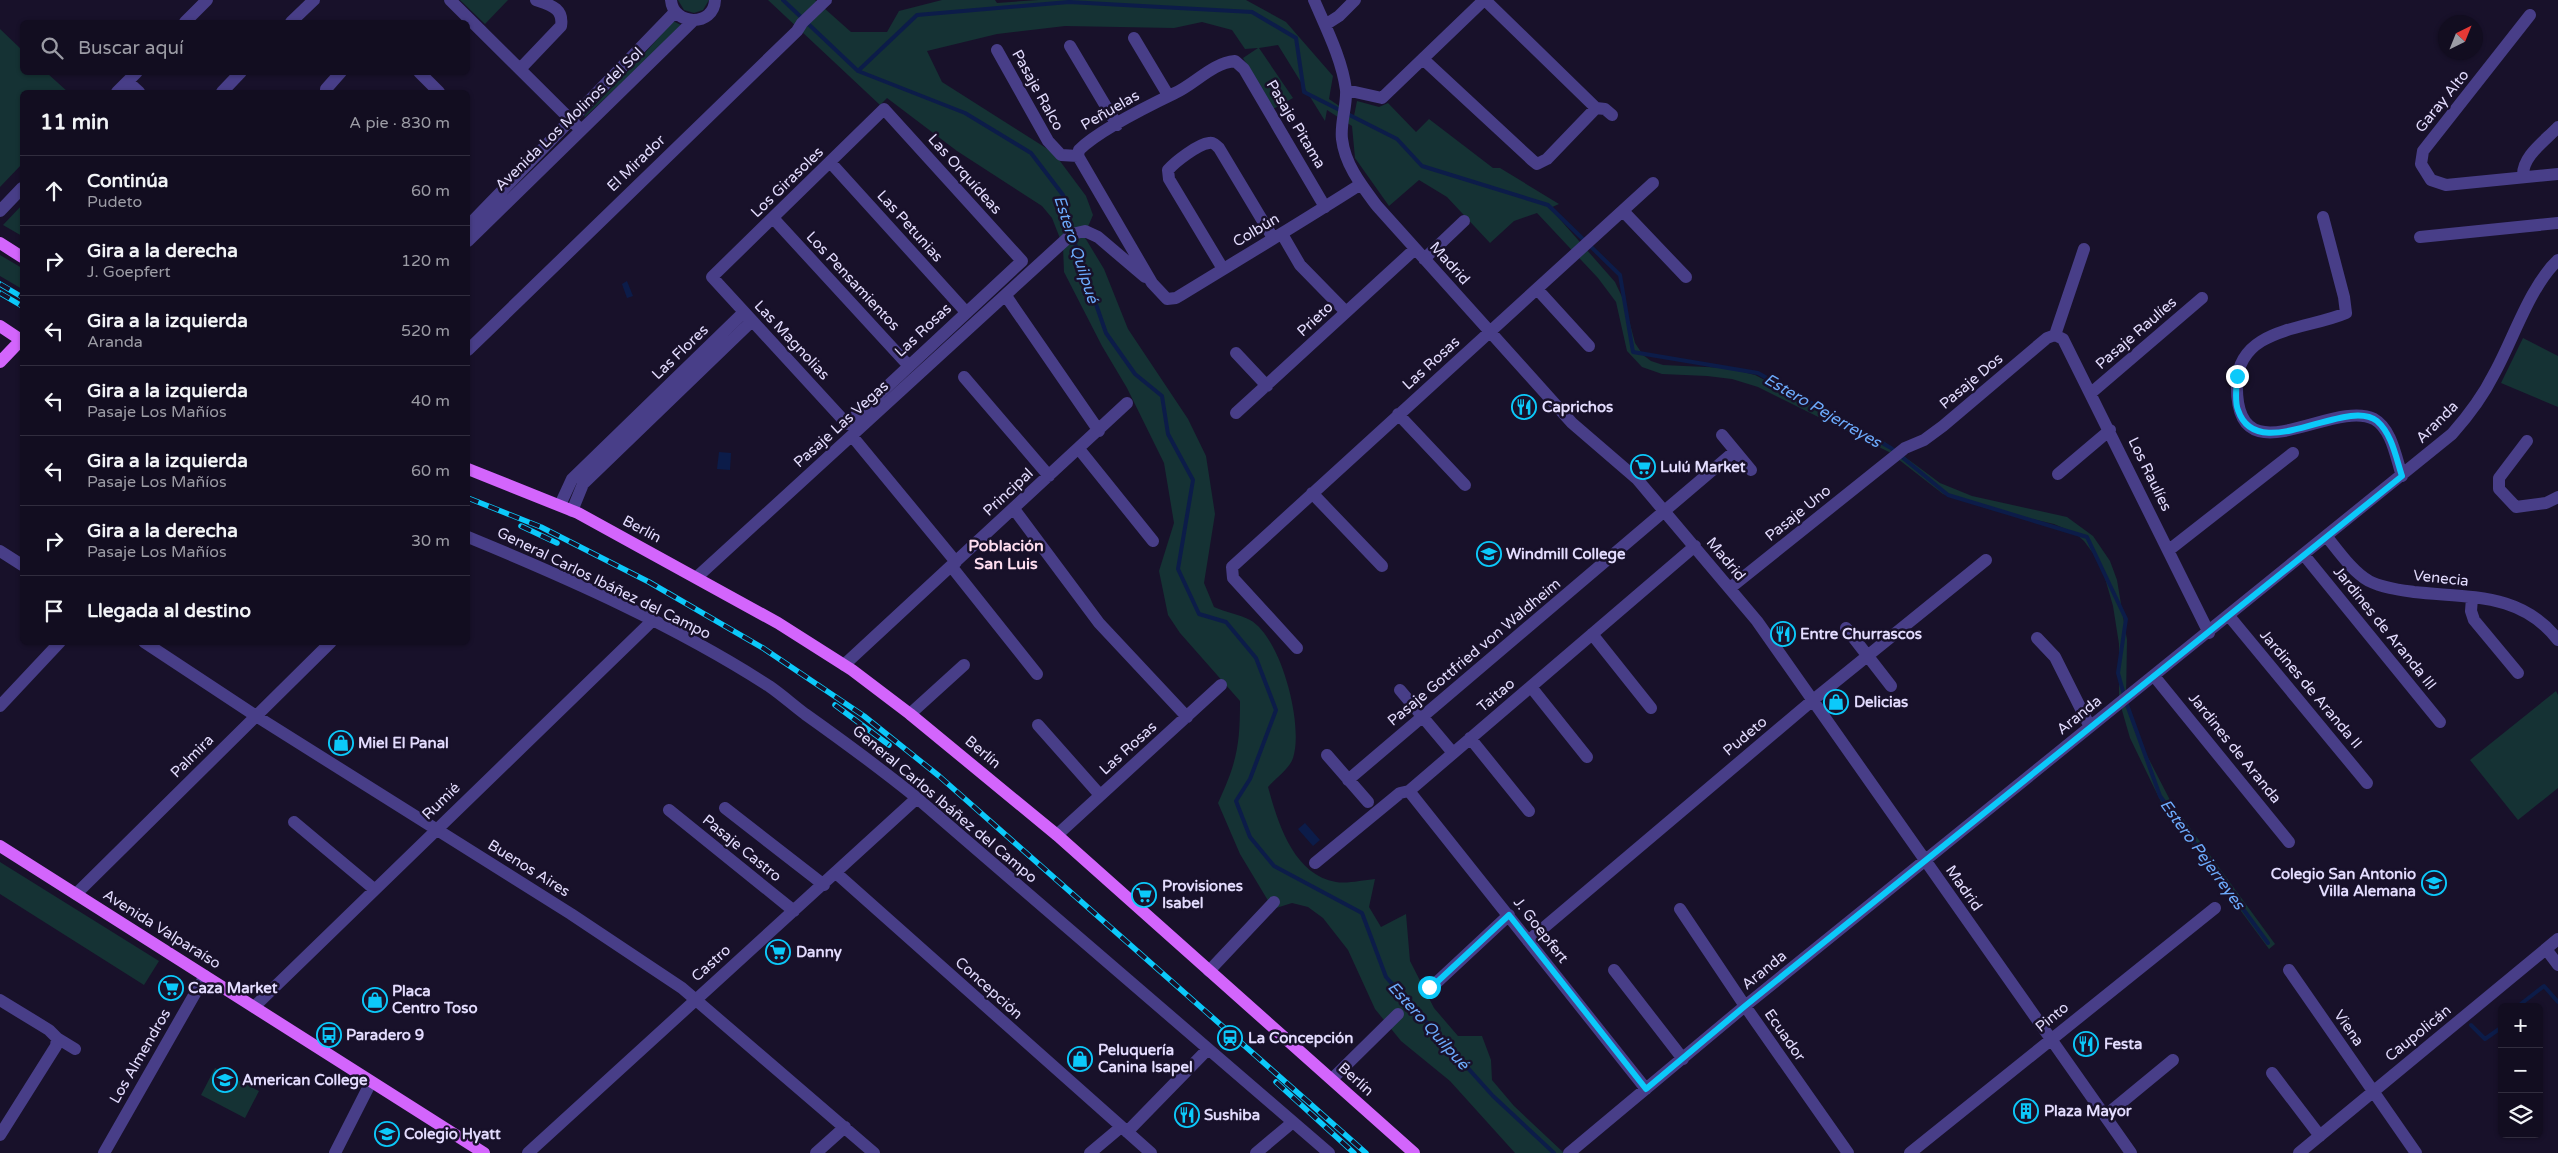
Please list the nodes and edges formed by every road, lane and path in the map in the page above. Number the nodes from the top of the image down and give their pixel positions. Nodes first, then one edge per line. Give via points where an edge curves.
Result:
1 (314, 0) edge
2 (450, 0) edge
3 (536, 0) edge
4 (715, 0) edge
5 (1314, 0) edge
6 (1355, 0) edge
7 (1484, 0) edge
8 (204, 1) edge
9 (825, 1) edge
10 (673, 6) edge
11 (2530, 15) dead end
12 (188, 20) edge
13 (293, 20) edge
14 (693, 21) junction
15 (1324, 25) junction
16 (1134, 38) dead end
17 (1070, 46) dead end
18 (997, 50) dead end
19 (1423, 59) junction
20 (1235, 61) joint
21 (520, 69) junction
22 (239, 75) edge
23 (339, 75) edge
24 (422, 75) edge
25 (132, 77) edge
26 (119, 90) edge
27 (138, 90) edge
28 (224, 90) edge
29 (326, 90) edge
30 (437, 90) edge
31 (1346, 94) junction
32 (1168, 96) junction
33 (1596, 108) junction
34 (884, 109) joint
35 (1612, 115) dead end
36 (576, 125) junction
37 (1117, 125) junction
38 (2558, 127) edge
39 (1078, 156) junction
40 (830, 162) junction
41 (2558, 174) edge
42 (2523, 176) junction
43 (1653, 183) dead end
44 (1361, 184) junction
45 (20, 190) edge
46 (1325, 207) junction
47 (0, 211) edge
48 (1623, 211) junction
49 (2323, 217) dead end
50 (772, 218) junction
51 (1464, 221) dead end
52 (2558, 223) edge
53 (470, 232) edge
54 (1277, 236) junction
55 (2420, 237) dead end
56 (0, 243) edge
57 (1415, 249) junction
58 (2084, 249) dead end
59 (20, 256) edge
60 (1424, 259) junction
61 (2558, 260) edge
62 (1022, 261) joint
63 (1223, 269) junction
64 (712, 277) joint
65 (1686, 277) dead end
66 (1152, 283) junction
67 (1537, 289) junction
68 (1006, 296) junction
69 (2202, 298) dead end
70 (966, 312) junction
71 (1346, 312) junction
72 (748, 316) junction
73 (0, 326) edge
74 (1490, 332) junction
75 (2055, 334) junction
76 (20, 339) edge
77 (20, 342) edge
78 (1589, 346) dead end
79 (470, 348) edge
80 (1236, 353) dead end
81 (0, 362) edge
82 (909, 366) junction
83 (964, 377) dead end
84 (1267, 386) junction
85 (2091, 393) junction
86 (1127, 403) dead end
87 (1236, 413) dead end
88 (1398, 414) junction
89 (847, 424) joint
90 (1099, 430) junction
91 (2110, 430) junction
92 (1722, 435) dead end
93 (852, 436) junction
94 (2527, 441) dead end
95 (1079, 449) junction
96 (1735, 451) junction
97 (2293, 453) dead end
98 (1886, 462) joint
99 (470, 470) edge
100 (1751, 470) dead end
101 (584, 474) junction
102 (2058, 474) dead end
103 (1050, 476) junction
104 (2402, 476) junction
105 (1465, 485) dead end
106 (1312, 493) junction
107 (2558, 497) edge
108 (560, 505) junction
109 (1014, 509) junction
110 (1664, 510) junction
111 (572, 511) junction
112 (2327, 537) junction
113 (470, 538) edge
114 (1153, 541) dead end
115 (1695, 546) junction
116 (0, 550) edge
117 (2169, 550) junction
118 (2304, 555) junction
119 (1986, 560) dead end
120 (20, 564) edge
121 (954, 564) junction
122 (1382, 566) dead end
123 (697, 577) junction
124 (1730, 588) junction
125 (2472, 598) junction
126 (2230, 616) junction
127 (652, 621) junction
128 (1846, 628) dead end
129 (2209, 633) junction
130 (1592, 634) junction
131 (2037, 638) dead end
132 (2558, 640) edge
133 (57, 645) edge
134 (149, 645) edge
135 (328, 645) edge
136 (1297, 648) dead end
137 (1869, 656) junction
138 (844, 665) junction
139 (964, 665) dead end
140 (2518, 673) dead end
141 (1037, 674) dead end
142 (2154, 676) junction
143 (1221, 685) dead end
144 (1890, 686) dead end
145 (1531, 687) junction
146 (1400, 690) dead end
147 (1814, 700) junction
148 (0, 706) edge
149 (1651, 708) dead end
150 (910, 714) junction
151 (256, 716) junction
152 (1187, 717) junction
153 (1422, 717) junction
154 (2440, 722) dead end
155 (1038, 725) dead end
156 (2090, 727) junction
157 (1470, 738) junction
158 (1453, 753) junction
159 (1327, 755) dead end
160 (1587, 757) dead end
161 (1348, 780) junction
162 (2367, 783) dead end
163 (1409, 790) junction
164 (1100, 795) junction
165 (917, 798) junction
166 (1368, 802) dead end
167 (725, 808) dead end
168 (669, 810) dead end
169 (1529, 811) dead end
170 (294, 822) dead end
171 (436, 829) junction
172 (1057, 835) junction
173 (2289, 842) dead end
174 (0, 846) edge
175 (1926, 861) junction
176 (1315, 863) dead end
177 (836, 873) junction
178 (824, 885) junction
179 (374, 889) junction
180 (76, 894) junction
181 (1274, 902) dead end
182 (2215, 908) dead end
183 (1680, 909) dead end
184 (794, 911) junction
185 (1509, 915) junction
186 (2558, 939) edge
187 (1528, 941) junction
188 (2546, 949) junction
189 (2558, 965) edge
190 (1614, 970) dead end
191 (2289, 970) dead end
192 (1209, 971) junction
193 (205, 976) junction
194 (1429, 987) dead end
195 (695, 998) junction
196 (0, 1000) edge
197 (254, 1006) junction
198 (1745, 1006) junction
199 (1398, 1014) dead end
200 (57, 1038) junction
201 (2050, 1039) junction
202 (75, 1049) dead end
203 (1208, 1049) junction
204 (1683, 1059) junction
205 (2173, 1060) dead end
206 (2272, 1073) dead end
207 (1332, 1079) junction
208 (371, 1082) junction
209 (1646, 1089) junction
210 (2374, 1090) junction
211 (2105, 1116) junction
212 (1293, 1122) junction
213 (845, 1128) junction
214 (1124, 1129) junction
215 (0, 1135) edge
216 (2315, 1144) edge
217 (104, 1153) edge
218 (335, 1153) edge
219 (484, 1153) edge
220 (528, 1153) edge
221 (816, 1153) edge
222 (874, 1153) edge
223 (1090, 1153) edge
224 (1151, 1153) edge
225 (1256, 1153) edge
226 (1329, 1153) edge
227 (1414, 1153) edge
228 (1569, 1153) edge
229 (1848, 1153) edge
230 (1910, 1153) edge
231 (2131, 1153) edge
232 (2299, 1153) edge
233 (2416, 1153) edge

1 - 13 street
2 - 21 street
3 - 21 street via 558,10 562,17 561,26
4 - 14 street, Avenida Los Molinos del Sol via 710,13
5 - 15 street, Madrid
6 - 15 street
7 - 19 street
7 - 33 street
8 - 12 street
9 - 79 street, El Mirador via 798,31
10 - 14 street via 683,19
10 - 36 street, Avenida Los Molinos del Sol
11 - 42 street, Garay Alto via 2420,158 2425,174 2438,184
14 - 36 street, Avenida Los Molinos del Sol
15 - 31 street, Madrid via 1342,70
16 - 32 street
17 - 37 street
18 - 39 street, Pasaje Ralco via 1048,141 1061,155
19 - 31 street via 1382,98
19 - 33 street via 1537,164 1547,159
20 - 32 street, Peñuelas via 1224,62
20 - 46 street, Pasaje Pitama via 1244,70
21 - 36 street
22 - 28 street
23 - 29 street
24 - 30 street
25 - 26 street
25 - 27 street
31 - 44 street, Madrid via 1342,139 1348,163
32 - 37 street, Peñuelas
33 - 35 street via 1605,109
34 - 40 street, Los Girasoles
34 - 62 street, Las Orquídeas
36 - 53 street, Avenida Los Molinos del Sol
37 - 39 street, Peñuelas via 1084,145
38 - 42 street via 2526,160
39 - 66 street
40 - 50 street, Los Girasoles
40 - 70 street, Las Petunias
41 - 42 street, Garay Alto
43 - 48 street, Las Rosas
44 - 46 street, Colbún
44 - 57 street, Madrid
45 - 47 street
46 - 54 street, Colbún
48 - 65 street
48 - 67 street, Las Rosas
49 - 104 street via 2346,313 2271,335 2258,343 2242,362 2237,376 2237,408 2248,424 2274,434 2350,416 2363,415 2376,420 2388,434
50 - 64 street, Los Girasoles
50 - 82 street, Los Pensamientos
51 - 60 street
52 - 55 street
54 - 63 street, Colbún
54 - 63 street via 1219,148 1213,143 1206,143 1174,163 1168,170 1169,179
54 - 71 street
56 - 59 main road
57 - 60 street, Madrid
57 - 71 street, Prieto
58 - 75 street
60 - 74 street, Madrid
61 - 104 street, Aranda via 2541,280 2478,401 2452,434
62 - 70 street, Las Rosas
63 - 66 street, Colbún via 1176,298 1167,299
64 - 72 street, Las Magnolias
66 - 68 street, Pasaje Las Vegas via 1098,237 1085,231 1072,234 1063,241
67 - 74 street, Las Rosas
67 - 78 street
68 - 90 street
68 - 93 street, Pasaje Las Vegas
69 - 85 street, Pasaje Raulíes
70 - 82 street, Las Rosas
71 - 84 street, Prieto
72 - 89 street, Las Magnolias
72 - 101 street, Las Flores
73 - 76 main road
74 - 88 street, Las Rosas
74 - 110 street, Madrid via 1572,423 1617,460
75 - 85 street, Los Raulíes via 2063,339
75 - 98 street, Pasaje Dos via 1943,426
77 - 81 main road
80 - 84 street
82 - 89 street, Las Rosas
83 - 103 street
84 - 87 street, Prieto
85 - 91 street, Los Raulíes
86 - 90 street, Principal
88 - 105 street
88 - 106 street, Las Rosas
90 - 95 street, Principal
91 - 102 street
91 - 117 street, Los Raulíes
92 - 96 street
93 - 121 street
93 - 123 street, Pasaje Las Vegas
94 - 107 street via 2499,478 2501,494 2511,504 2522,508
95 - 103 street, Principal
95 - 114 street
96 - 100 street
96 - 110 street, Pasaje Gottfried von Waldheim
97 - 117 street
98 - 124 street, Pasaje Uno
99 - 108 main road, Berlín
101 - 108 street, Las Flores via 572,478
101 - 111 street, Las Flores
103 - 109 street, Principal
104 - 112 street, Aranda
106 - 122 street
106 - 136 street, Las Rosas via 1232,567 1232,578
108 - 111 main road, Berlín
109 - 121 street, Principal
109 - 152 street via 1100,623
110 - 115 street, Madrid
110 - 153 street, Pasaje Gottfried von Waldheim
111 - 123 main road, Berlín
112 - 118 street, Aranda
112 - 125 street, Venecia via 2369,581 2399,590
113 - 127 street, General Carlos Ibáñez del Campo
115 - 124 street, Madrid
115 - 130 street, Taitao
116 - 120 street
117 - 129 street, Los Raulíes
118 - 126 street, Aranda
118 - 154 street, Jardines de Aranda III
119 - 137 street, Pudeto
121 - 138 street, Principal
121 - 141 street
123 - 138 main road, Berlín
124 - 147 street, Madrid
125 - 132 street, Venecia via 2503,601 2534,615
125 - 140 street via 2474,620
126 - 129 street, Aranda
126 - 162 street, Jardines de Aranda II
127 - 165 street, General Carlos Ibáñez del Campo via 770,687
127 - 171 street, Rumié
128 - 137 street
129 - 142 street, Aranda
130 - 145 street, Taitao
130 - 149 street
131 - 156 street via 2055,656
133 - 148 street
134 - 151 street, Buenos Aires
135 - 151 street, Palmira
137 - 144 street
137 - 147 street, Pudeto
138 - 150 main road, Berlín
139 - 150 street
142 - 156 street, Aranda
142 - 173 street, Jardines de Aranda
143 - 152 street, Las Rosas
145 - 157 street, Taitao
145 - 160 street
146 - 153 street
147 - 175 street, Madrid
147 - 187 street, Pudeto
150 - 172 main road, Berlín
151 - 171 street, Buenos Aires
151 - 180 street, Palmira
152 - 164 street, Las Rosas
153 - 158 street
153 - 161 street, Pasaje Gottfried von Waldheim
155 - 164 street
156 - 175 street, Aranda
157 - 158 street, Taitao
157 - 169 street
158 - 163 street, Taitao
159 - 161 street
161 - 166 street
163 - 176 street, Taitao via 1400,793
163 - 185 street, J. Goepfert
164 - 172 street, Las Rosas
165 - 177 street, Castro
165 - 203 street, General Carlos Ibáñez del Campo
167 - 178 street, Pasaje Castro
168 - 184 street, Pasaje Castro
170 - 179 street
171 - 179 street, Rumié
171 - 195 street, Buenos Aires via 571,914
172 - 192 main road, Berlín
174 - 180 main road, Avenida Valparaíso
175 - 198 street, Aranda
175 - 201 street, Madrid
177 - 178 street, Castro
177 - 214 street, Concepción
178 - 184 street, Castro
179 - 197 street, Rumié
180 - 193 main road, Avenida Valparaíso
181 - 192 street
182 - 201 street, Pinto
183 - 198 street, Ecuador
184 - 195 street, Castro
185 - 187 street, J. Goepfert
185 - 194 street
186 - 188 street, Caupolicán
187 - 209 street, J. Goepfert
188 - 189 street
188 - 210 street, Caupolicán
190 - 204 street
191 - 210 street, Viena
192 - 207 main road, Berlín
193 - 197 main road, Avenida Valparaíso
193 - 217 street, Los Almendros
195 - 213 street, Buenos Aires
195 - 220 street, Castro
196 - 200 street
197 - 208 main road, Avenida Valparaíso
198 - 204 street, Aranda
198 - 229 street, Ecuador
199 - 207 street
200 - 202 street
200 - 215 street via 56,1046
201 - 211 street, Madrid
201 - 230 street, Pinto
203 - 212 street, General Carlos Ibáñez del Campo
203 - 214 street
204 - 209 street, Aranda
205 - 211 street
206 - 216 street
207 - 227 main road, Berlín
208 - 218 street
208 - 219 main road, Avenida Valparaíso
209 - 228 street, Aranda
210 - 216 street, Caupolicán
210 - 233 street, Viena
211 - 231 street, Madrid
212 - 225 street
212 - 226 street, General Carlos Ibáñez del Campo
213 - 221 street
213 - 222 street, Buenos Aires
214 - 223 street
214 - 224 street, Concepción
216 - 232 street, Caupolicán

